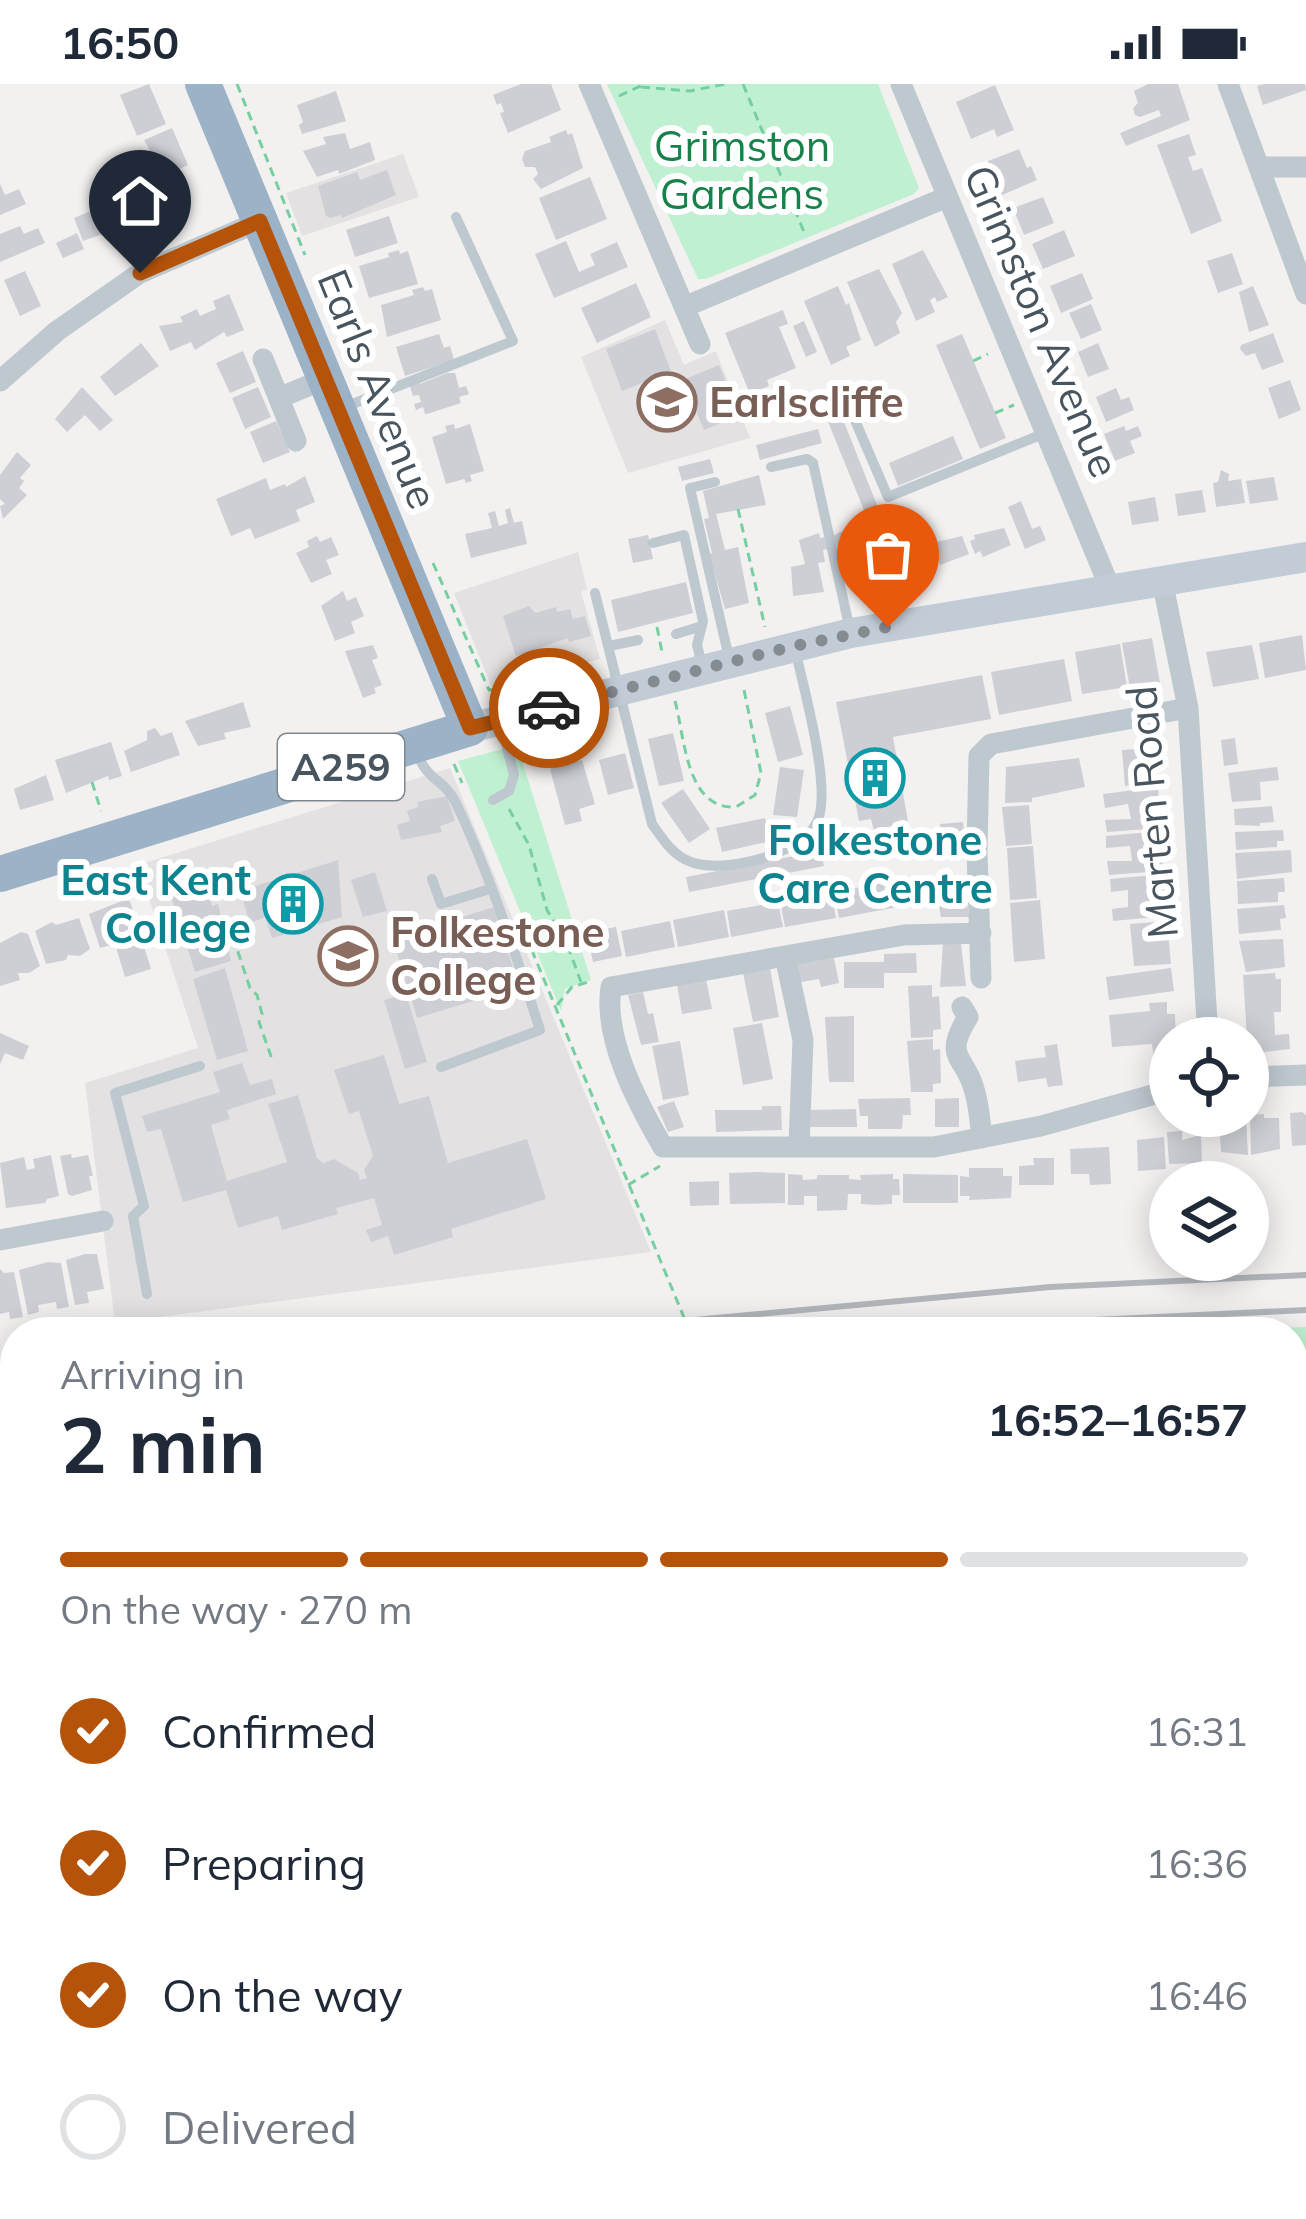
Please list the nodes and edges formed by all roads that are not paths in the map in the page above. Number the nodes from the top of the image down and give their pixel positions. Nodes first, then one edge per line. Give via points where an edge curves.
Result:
1 (203, 84) edge
2 (901, 84) edge
3 (1228, 84) edge
4 (594, 94) edge
5 (1306, 166) edge
6 (1259, 167) junction
7 (946, 197) junction
8 (456, 217) dead end
9 (260, 221) junction
10 (1306, 294) edge
11 (684, 308) junction
12 (700, 344) dead end
13 (263, 358) dead end
14 (4, 367) edge
15 (330, 394) junction
16 (279, 398) junction
17 (851, 411) dead end
18 (1048, 432) junction
19 (296, 440) dead end
20 (771, 467) dead end
21 (715, 482) dead end
22 (653, 543) dead end
23 (1306, 557) edge
24 (1162, 580) junction
25 (1110, 588) junction
26 (595, 593) dead end
27 (702, 626) junction
28 (851, 633) junction
29 (676, 634) dead end
30 (638, 640) dead end
31 (609, 646) junction
32 (794, 646) junction
33 (723, 663) junction
34 (619, 690) junction
35 (1188, 708) junction
36 (474, 736) junction
37 (414, 744) junction
38 (498, 798) road end
39 (0, 874) edge
40 (432, 879) dead end
41 (490, 889) junction
42 (981, 933) junction
43 (785, 956) junction
44 (980, 978) dead end
45 (962, 1006) dead end
46 (1207, 1017) edge
47 (200, 1066) dead end
48 (441, 1067) dead end
49 (1306, 1075) edge
50 (1269, 1077) edge
51 (1149, 1096) edge
52 (982, 1138) junction
53 (799, 1145) junction
54 (133, 1216) junction
55 (103, 1221) joint
56 (0, 1240) edge
57 (147, 1294) dead end

1 - 9 highway, Earls Avenue
2 - 7 street, Grimston Avenue
3 - 6 street
4 - 11 street
5 - 6 street
6 - 10 street
7 - 11 street
7 - 18 street, Grimston Avenue
8 - 15 lane via 513,340
9 - 14 street via 140,273
9 - 15 highway, Earls Avenue
11 - 12 street
13 - 16 street
15 - 16 street
15 - 36 highway, Earls Avenue
16 - 19 street
17 - 18 lane via 888,497
18 - 25 street, Grimston Avenue
20 - 28 lane via 813,463
21 - 33 lane via 691,488
22 - 27 lane via 684,535
23 - 24 main road
24 - 25 main road
24 - 35 street, Marten Road
25 - 28 main road
26 - 31 lane
27 - 29 lane
27 - 33 lane via 697,645
28 - 32 main road
30 - 31 lane
31 - 34 lane
32 - 33 main road
32 - 34 lane via 822,781 818,821 799,845 772,856 716,866 670,848 652,824
33 - 34 main road via 666,665
34 - 36 main road
35 - 42 street via 991,744 979,756
35 - 46 street, Marten Road
36 - 37 highway, A259
36 - 38 lane via 514,775
37 - 39 highway, A259
37 - 41 lane via 425,773 452,794
40 - 41 lane via 441,904
41 - 48 lane via 541,1030
42 - 43 street via 904,935
42 - 44 street
43 - 53 street via 803,1040
43 - 53 street via 611,987 609,999 624,1064 663,1148
45 - 52 street via 968,1017 956,1054 973,1082
47 - 54 lane via 115,1094 144,1206
49 - 50 street
51 - 52 street
52 - 53 street via 934,1147
54 - 55 lane
54 - 57 lane
55 - 56 street

